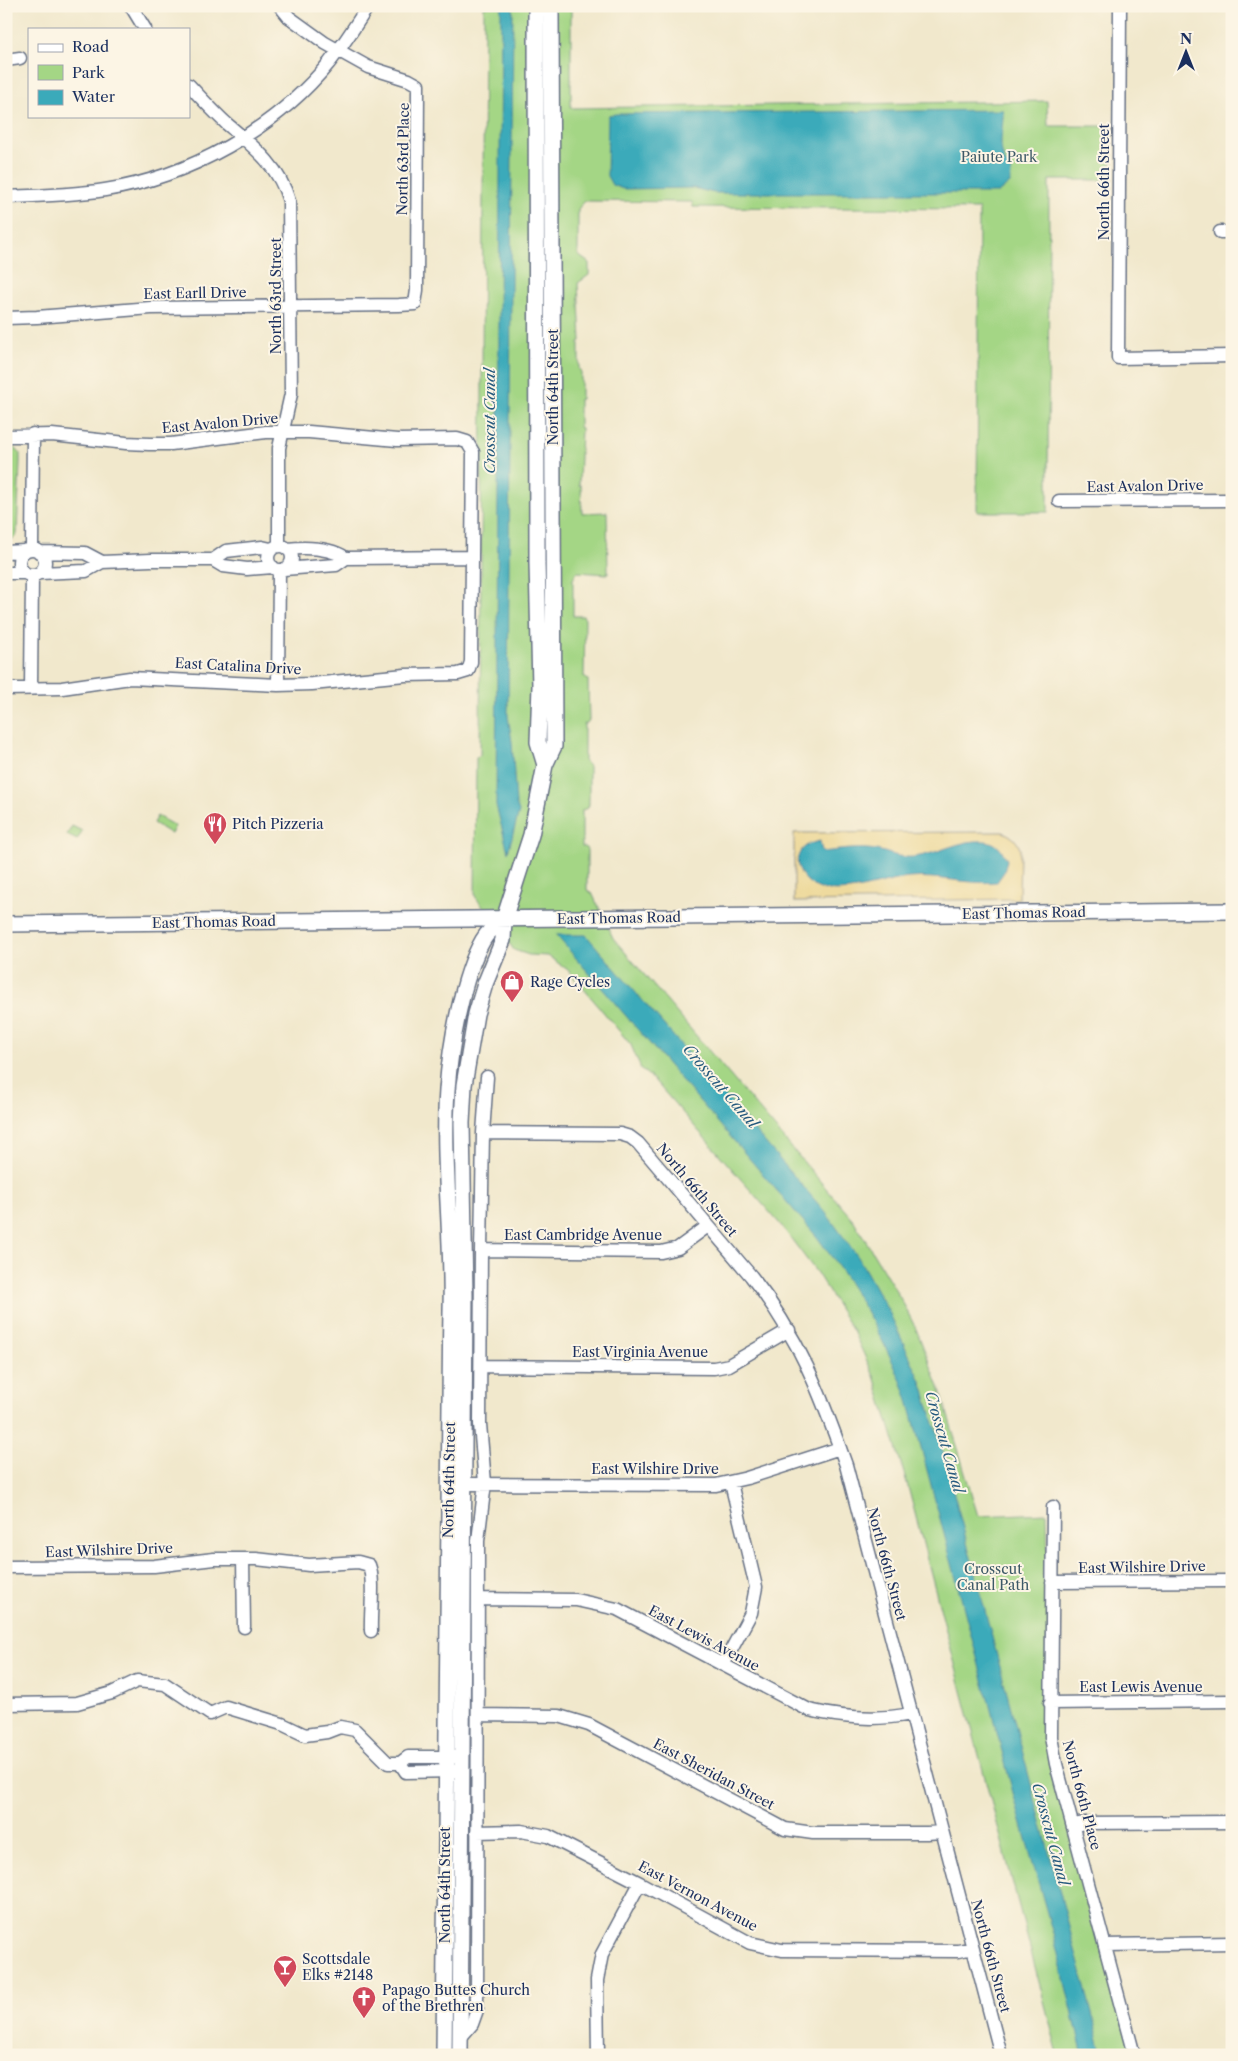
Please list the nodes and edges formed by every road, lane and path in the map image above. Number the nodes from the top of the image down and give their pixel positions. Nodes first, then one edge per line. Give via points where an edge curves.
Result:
1 (131, 6) edge
2 (280, 6) edge
3 (368, 6) edge
4 (536, 6) edge
5 (551, 6) edge
6 (1120, 6) edge
7 (144, 28) edge
8 (338, 50) junction
9 (20, 58) dead end
10 (6, 60) edge
11 (190, 86) edge
12 (243, 137) junction
13 (6, 196) edge
14 (415, 304) joint
15 (292, 307) junction
16 (6, 318) edge
17 (1232, 356) edge
18 (282, 432) junction
19 (33, 434) junction
20 (6, 436) edge
21 (1232, 500) edge
22 (1059, 502) dead end
23 (279, 548) junction
24 (32, 551) junction
25 (6, 552) edge
26 (472, 557) junction
27 (346, 558) junction
28 (212, 560) junction
29 (102, 562) junction
30 (279, 569) junction
31 (6, 573) edge
32 (32, 574) junction
33 (278, 685) junction
34 (6, 689) edge
35 (31, 689) junction
36 (545, 765) junction
37 (1232, 911) edge
38 (504, 919) junction
39 (6, 924) edge
40 (487, 1077) dead end
41 (446, 1113) junction
42 (462, 1114) junction
43 (482, 1133) junction
44 (708, 1226) junction
45 (481, 1250) junction
46 (789, 1330) junction
47 (481, 1366) junction
48 (840, 1448) junction
49 (485, 1483) junction
50 (730, 1483) junction
51 (448, 1484) junction
52 (464, 1484) junction
53 (1052, 1507) dead end
54 (243, 1559) junction
55 (6, 1567) edge
56 (1232, 1581) edge
57 (1052, 1582) junction
58 (479, 1599) junction
59 (244, 1627) dead end
60 (371, 1631) dead end
61 (723, 1665) junction
62 (1232, 1702) edge
63 (1050, 1703) junction
64 (6, 1704) edge
65 (911, 1714) junction
66 (478, 1715) junction
67 (446, 1764) junction
68 (462, 1764) junction
69 (1232, 1822) edge
70 (1074, 1825) junction
71 (477, 1832) junction
72 (942, 1832) junction
73 (640, 1883) junction
74 (1232, 1943) edge
75 (1104, 1945) junction
76 (973, 1948) junction
77 (460, 2038) junction
78 (444, 2055) edge
79 (460, 2055) edge
80 (598, 2055) edge
81 (1001, 2055) edge
82 (1134, 2055) edge

1 - 7 street
2 - 8 street, North 63rd Place via 289,17
3 - 8 street
4 - 36 main road, North 64th Street via 538,742
5 - 36 main road, North 64th Street via 554,746
6 - 17 street, North 66th Street via 1118,358
8 - 12 street via 296,96 259,128
8 - 14 street, North 63rd Place via 368,67 418,85
9 - 10 street
11 - 12 street, North 63rd Street
12 - 13 street via 201,160 142,181 105,190
12 - 15 street, North 63rd Street via 270,162 286,188 291,216
14 - 15 street, East Earll Drive
15 - 16 street, East Earll Drive via 151,308
15 - 18 street, North 63rd Street via 291,394
18 - 19 street, East Avalon Drive via 247,433 171,444
18 - 23 street, North 63rd Street via 279,448
18 - 26 street, East Avalon Drive via 397,440 458,439 467,442 473,452
19 - 20 street, East Avalon Drive
19 - 24 street
21 - 22 street, East Avalon Drive
23 - 27 street via 317,548
23 - 28 street via 226,551
23 - 30 street via 268,559
23 - 30 street via 292,558 290,564
24 - 25 street
24 - 29 street via 85,553
24 - 32 street via 45,562
24 - 32 street via 21,554 18,562 19,567
26 - 27 street
26 - 33 street, East Catalina Drive via 471,662 468,671
27 - 30 street via 336,565
28 - 29 street
28 - 30 street via 222,566
29 - 32 street via 86,570
30 - 33 street
31 - 32 street
32 - 35 street
33 - 35 street, East Catalina Drive via 130,678
34 - 35 street, East Catalina Drive
36 - 38 main road, North 64th Street via 532,835
37 - 38 main road, East Thomas Road
38 - 39 main road, East Thomas Road
38 - 41 main road, North 64th Street via 483,940 465,990 452,1056
38 - 42 main road, North 64th Street via 503,940 484,984 476,1014
40 - 43 street
41 - 42 main road
41 - 51 main road, North 64th Street via 452,1289
42 - 52 main road, North 64th Street
43 - 44 street, North 66th Street via 620,1134 630,1137
43 - 45 street
44 - 45 street, East Cambridge Avenue via 678,1248 661,1252
44 - 46 street, North 66th Street via 765,1294
45 - 47 street
46 - 47 street, East Virginia Avenue via 737,1361 714,1368
46 - 48 street, North 66th Street via 817,1385
47 - 49 street via 480,1434
48 - 50 street, East Wilshire Drive
48 - 65 street, North 66th Street
49 - 50 street, East Wilshire Drive
49 - 52 street, East Wilshire Drive
49 - 58 street via 478,1541
50 - 61 street via 756,1587 751,1614
51 - 52 main road
51 - 67 main road, North 64th Street
52 - 68 main road, North 64th Street
53 - 57 street, North 66th Place
54 - 55 street, East Wilshire Drive via 154,1566
54 - 59 street
54 - 60 street, East Wilshire Drive via 309,1565 358,1562 369,1565 373,1575
56 - 57 street, East Wilshire Drive
57 - 63 street, North 66th Place
58 - 61 street, East Lewis Avenue via 576,1600 617,1609
58 - 66 street
61 - 65 street, East Lewis Avenue via 808,1710 843,1718
62 - 63 street, East Lewis Avenue
63 - 70 street, North 66th Place via 1053,1749
64 - 67 street via 77,1703 112,1694 137,1681 165,1684 210,1714 226,1707 282,1724 305,1736 340,1727 355,1730 388,1763 400,1763 408,1757
65 - 72 street, North 66th Street
66 - 71 street
66 - 72 street, East Sheridan Street via 559,1716 589,1725 785,1829 813,1833
67 - 68 street
67 - 78 main road, North 64th Street
68 - 77 main road, North 64th Street
69 - 70 street
70 - 75 street, North 66th Place
71 - 73 street, East Vernon Avenue via 520,1831 548,1836
71 - 77 street via 478,2010
72 - 76 street, North 66th Street
73 - 76 street, East Vernon Avenue via 750,1943 766,1948 914,1951
73 - 80 street via 602,1954 597,1980
74 - 75 street
75 - 82 street, North 66th Place
76 - 81 street, North 66th Street
77 - 79 main road, North 64th Street

